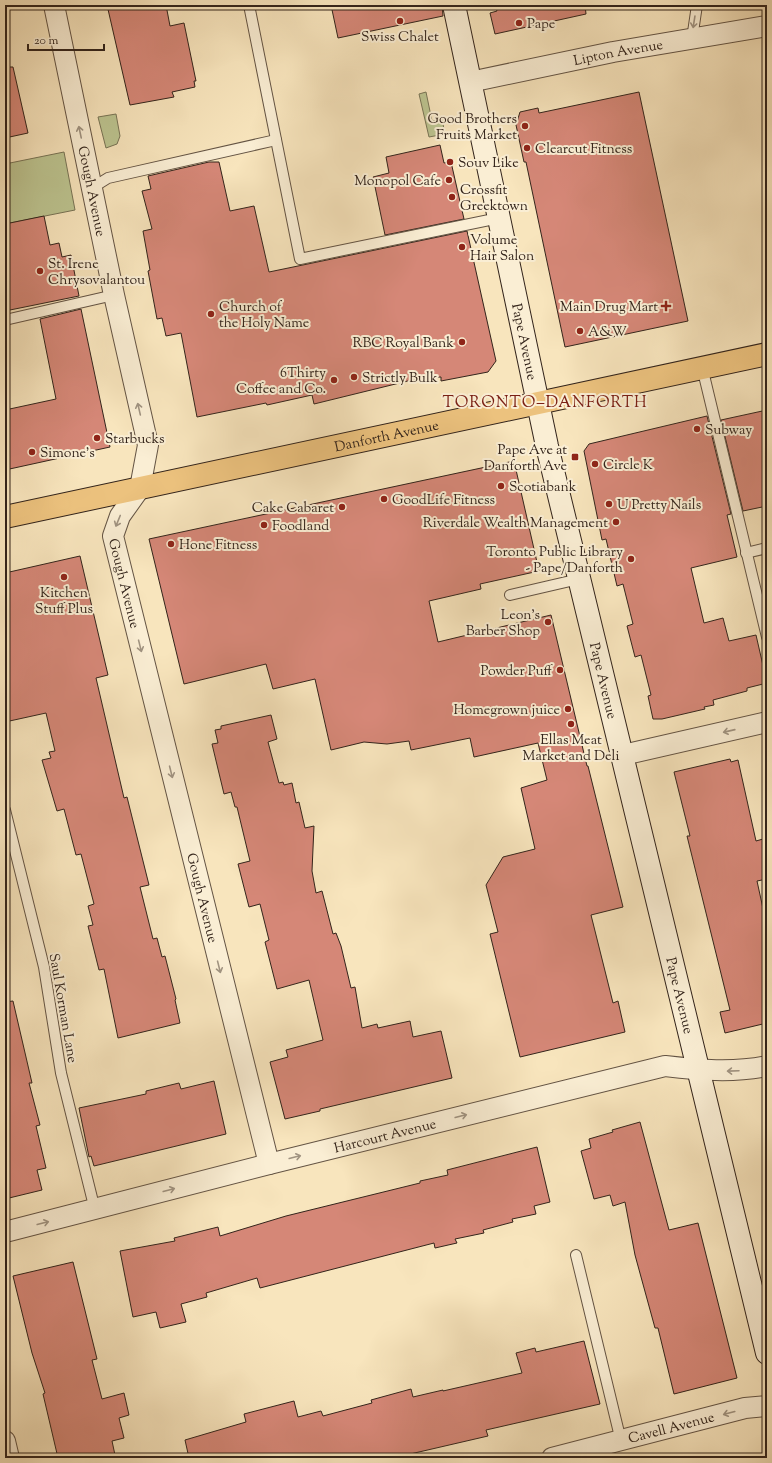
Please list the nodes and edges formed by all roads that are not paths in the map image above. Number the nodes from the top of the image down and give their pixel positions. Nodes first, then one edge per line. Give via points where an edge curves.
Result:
1 (54, 5) edge
2 (249, 5) edge
3 (454, 5) edge
4 (697, 5) edge
5 (767, 26) edge
6 (692, 39) junction
7 (470, 82) junction
8 (276, 140) junction
9 (92, 188) junction
10 (499, 218) junction
11 (114, 295) junction
12 (5, 320) edge
13 (767, 354) edge
14 (702, 368) junction
15 (539, 403) junction
16 (140, 488) junction
17 (5, 517) edge
18 (767, 548) edge
19 (746, 553) junction
20 (580, 579) junction
21 (510, 595) dead end
22 (767, 637) edge
23 (767, 722) edge
24 (623, 755) junction
25 (5, 810) edge
26 (767, 1066) edge
27 (699, 1070) junction
28 (268, 1164) junction
29 (95, 1210) junction
30 (5, 1232) edge
31 (576, 1255) dead end
32 (767, 1353) edge
33 (767, 1406) edge
34 (621, 1440) junction
35 (5, 1441) edge
36 (9, 1458) edge
37 (552, 1458) edge

9 -> 1 street, Gough Avenue
2 - 8 lane
3 - 7 main road, Pape Avenue
4 -> 6 lane
5 - 6 street, Lipton Avenue
6 - 7 street, Lipton Avenue via 613,52
7 - 10 main road, Pape Avenue
8 - 9 lane via 108,178
8 - 10 lane via 300,259
9 - 11 street, Gough Avenue
10 - 15 main road, Pape Avenue
11 - 12 lane
16 -> 11 street, Gough Avenue via 148,445
13 - 14 main road, Danforth Avenue
14 - 15 main road, Danforth Avenue
14 - 19 lane
15 - 16 main road, Danforth Avenue
15 - 20 main road, Pape Avenue
16 - 17 main road, Danforth Avenue
16 -> 28 street, Gough Avenue via 120,516 113,536
18 - 19 lane
19 - 22 lane
20 - 21 lane
20 - 24 main road, Pape Avenue
23 -> 24 street
24 - 27 main road, Pape Avenue
25 - 29 lane, Saul Korman Lane via 44,967 61,1073
26 -> 27 street, Harcourt Avenue via 736,1071
28 -> 27 street, Harcourt Avenue via 665,1066
27 - 32 main road, Pape Avenue
29 -> 28 street, Harcourt Avenue
30 -> 29 street, Harcourt Avenue
31 - 34 lane
33 -> 34 street, Cavell Avenue via 745,1408
34 - 37 street, Cavell Avenue
35 - 36 street

